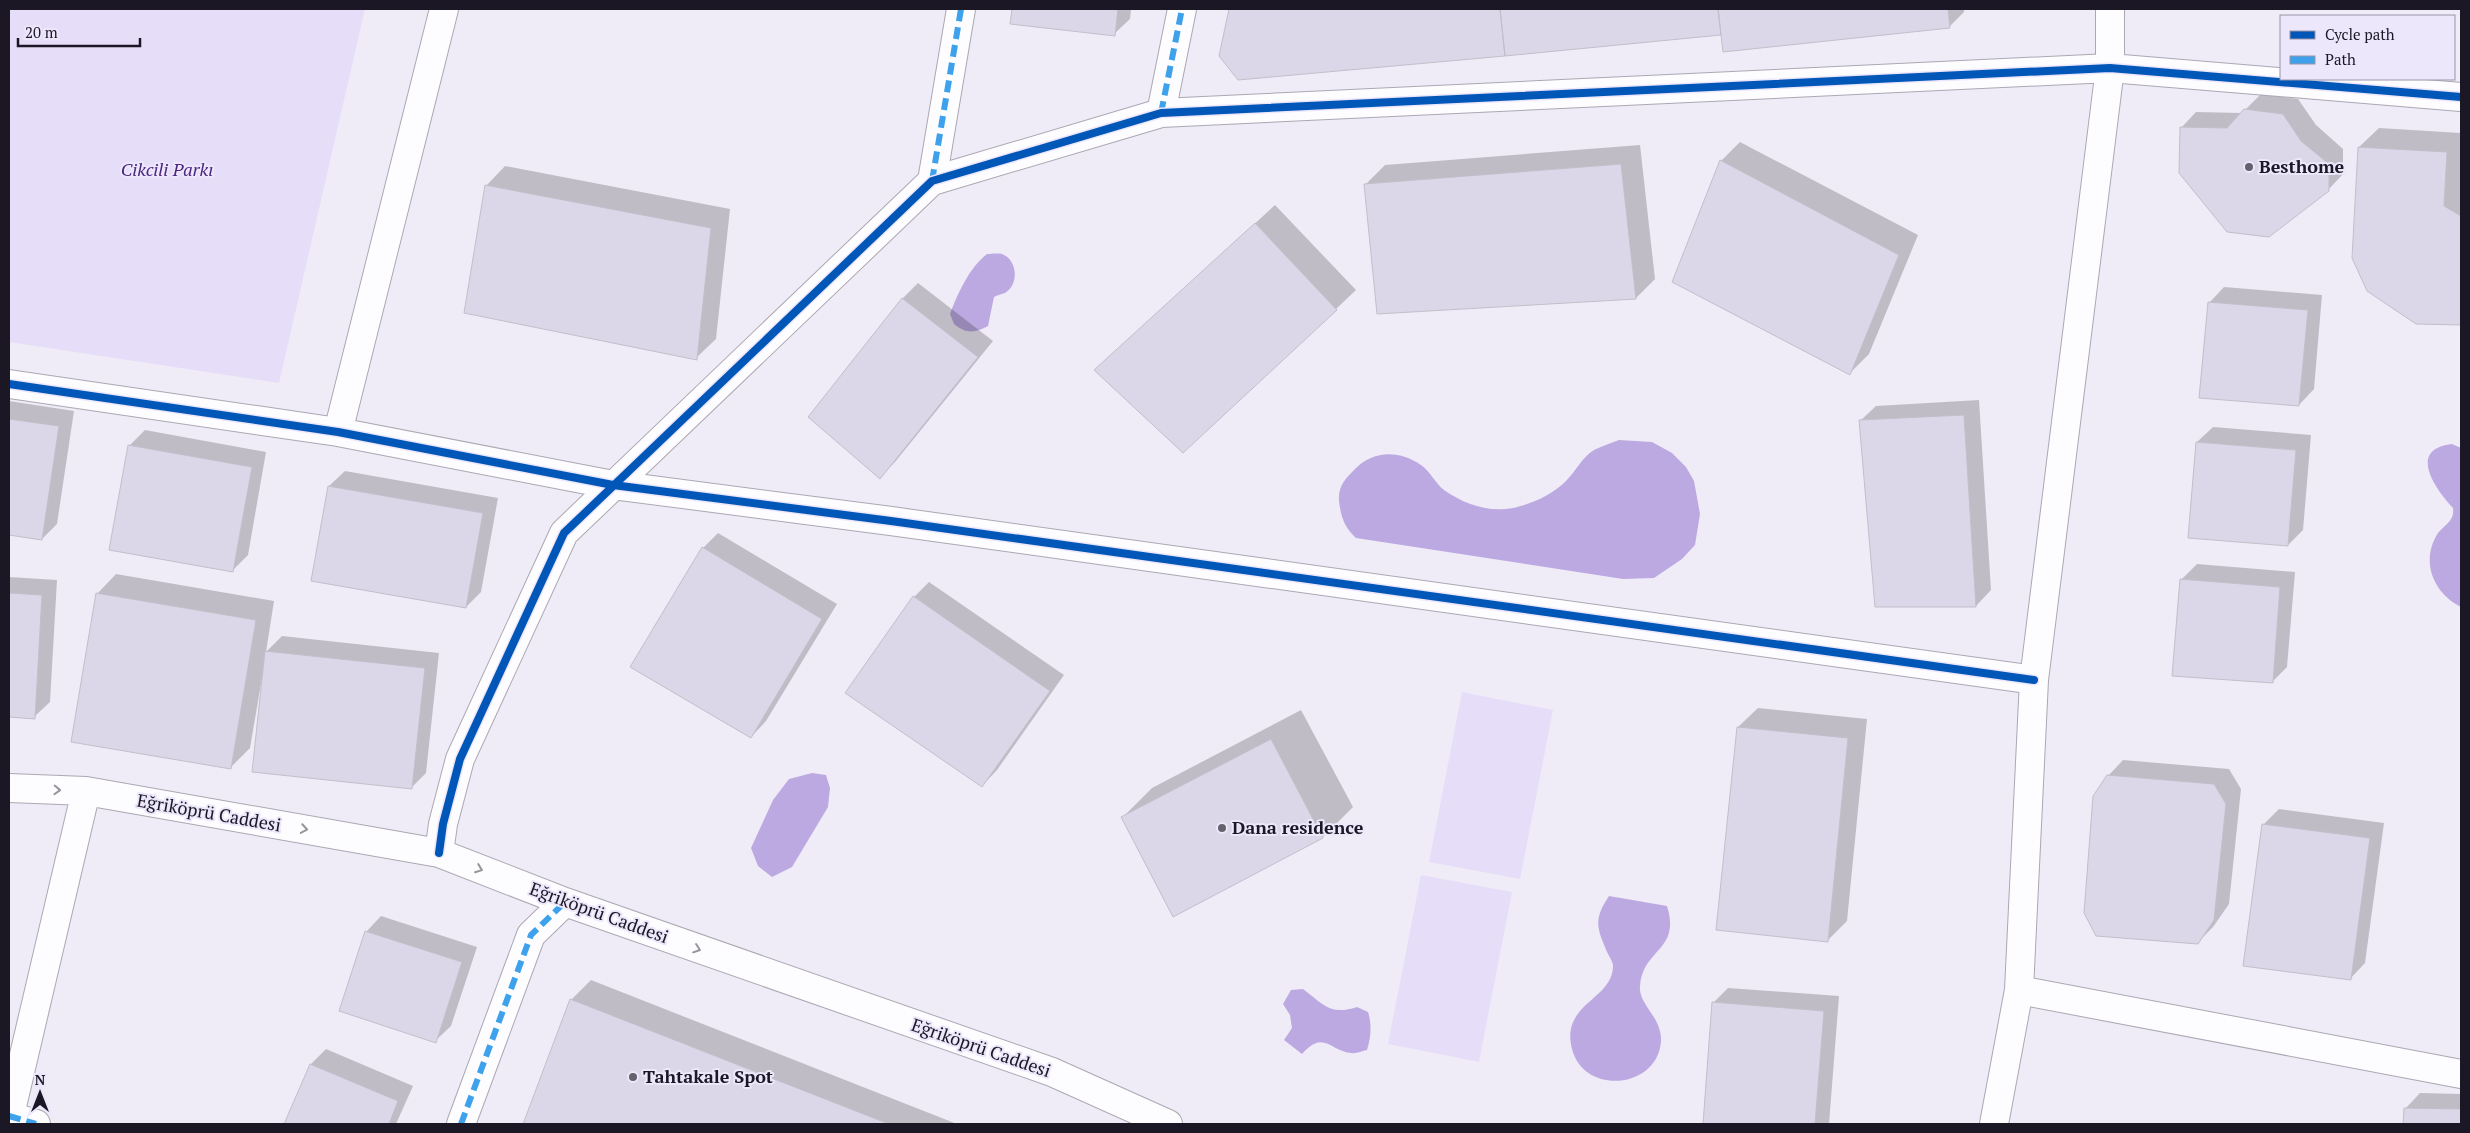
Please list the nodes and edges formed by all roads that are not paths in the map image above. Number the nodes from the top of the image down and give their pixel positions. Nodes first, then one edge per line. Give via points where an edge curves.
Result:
1 (444, 9) edge
2 (961, 9) edge
3 (1182, 9) edge
4 (2110, 9) edge
5 (2110, 68) junction
6 (2461, 97) edge
7 (1161, 113) junction
8 (932, 181) junction
9 (9, 384) edge
10 (338, 432) junction
11 (613, 485) junction
12 (2034, 680) junction
13 (9, 788) edge
14 (86, 791) junction
15 (439, 853) junction
16 (565, 902) junction
17 (2019, 990) junction
18 (2461, 1074) edge
19 (9, 1118) edge
20 (36, 1124) edge
21 (461, 1124) edge
22 (1168, 1124) edge
23 (1994, 1124) edge

1 - 10 street
2 - 8 street
3 - 7 street
4 - 5 street
5 - 6 street
5 - 7 street
5 - 12 street
7 - 8 street
8 - 11 street
9 - 10 street
10 - 11 street
11 - 12 street
11 - 15 street via 564,533 460,759
12 - 17 street
13 -> 14 street, Eğriköprü Caddesi
14 -> 15 street, Eğriköprü Caddesi
14 - 19 street
15 -> 16 street, Eğriköprü Caddesi
16 - 21 street via 531,935
16 -> 22 street, Eğriköprü Caddesi via 1052,1072
17 - 18 street
17 - 23 street
19 - 20 street

